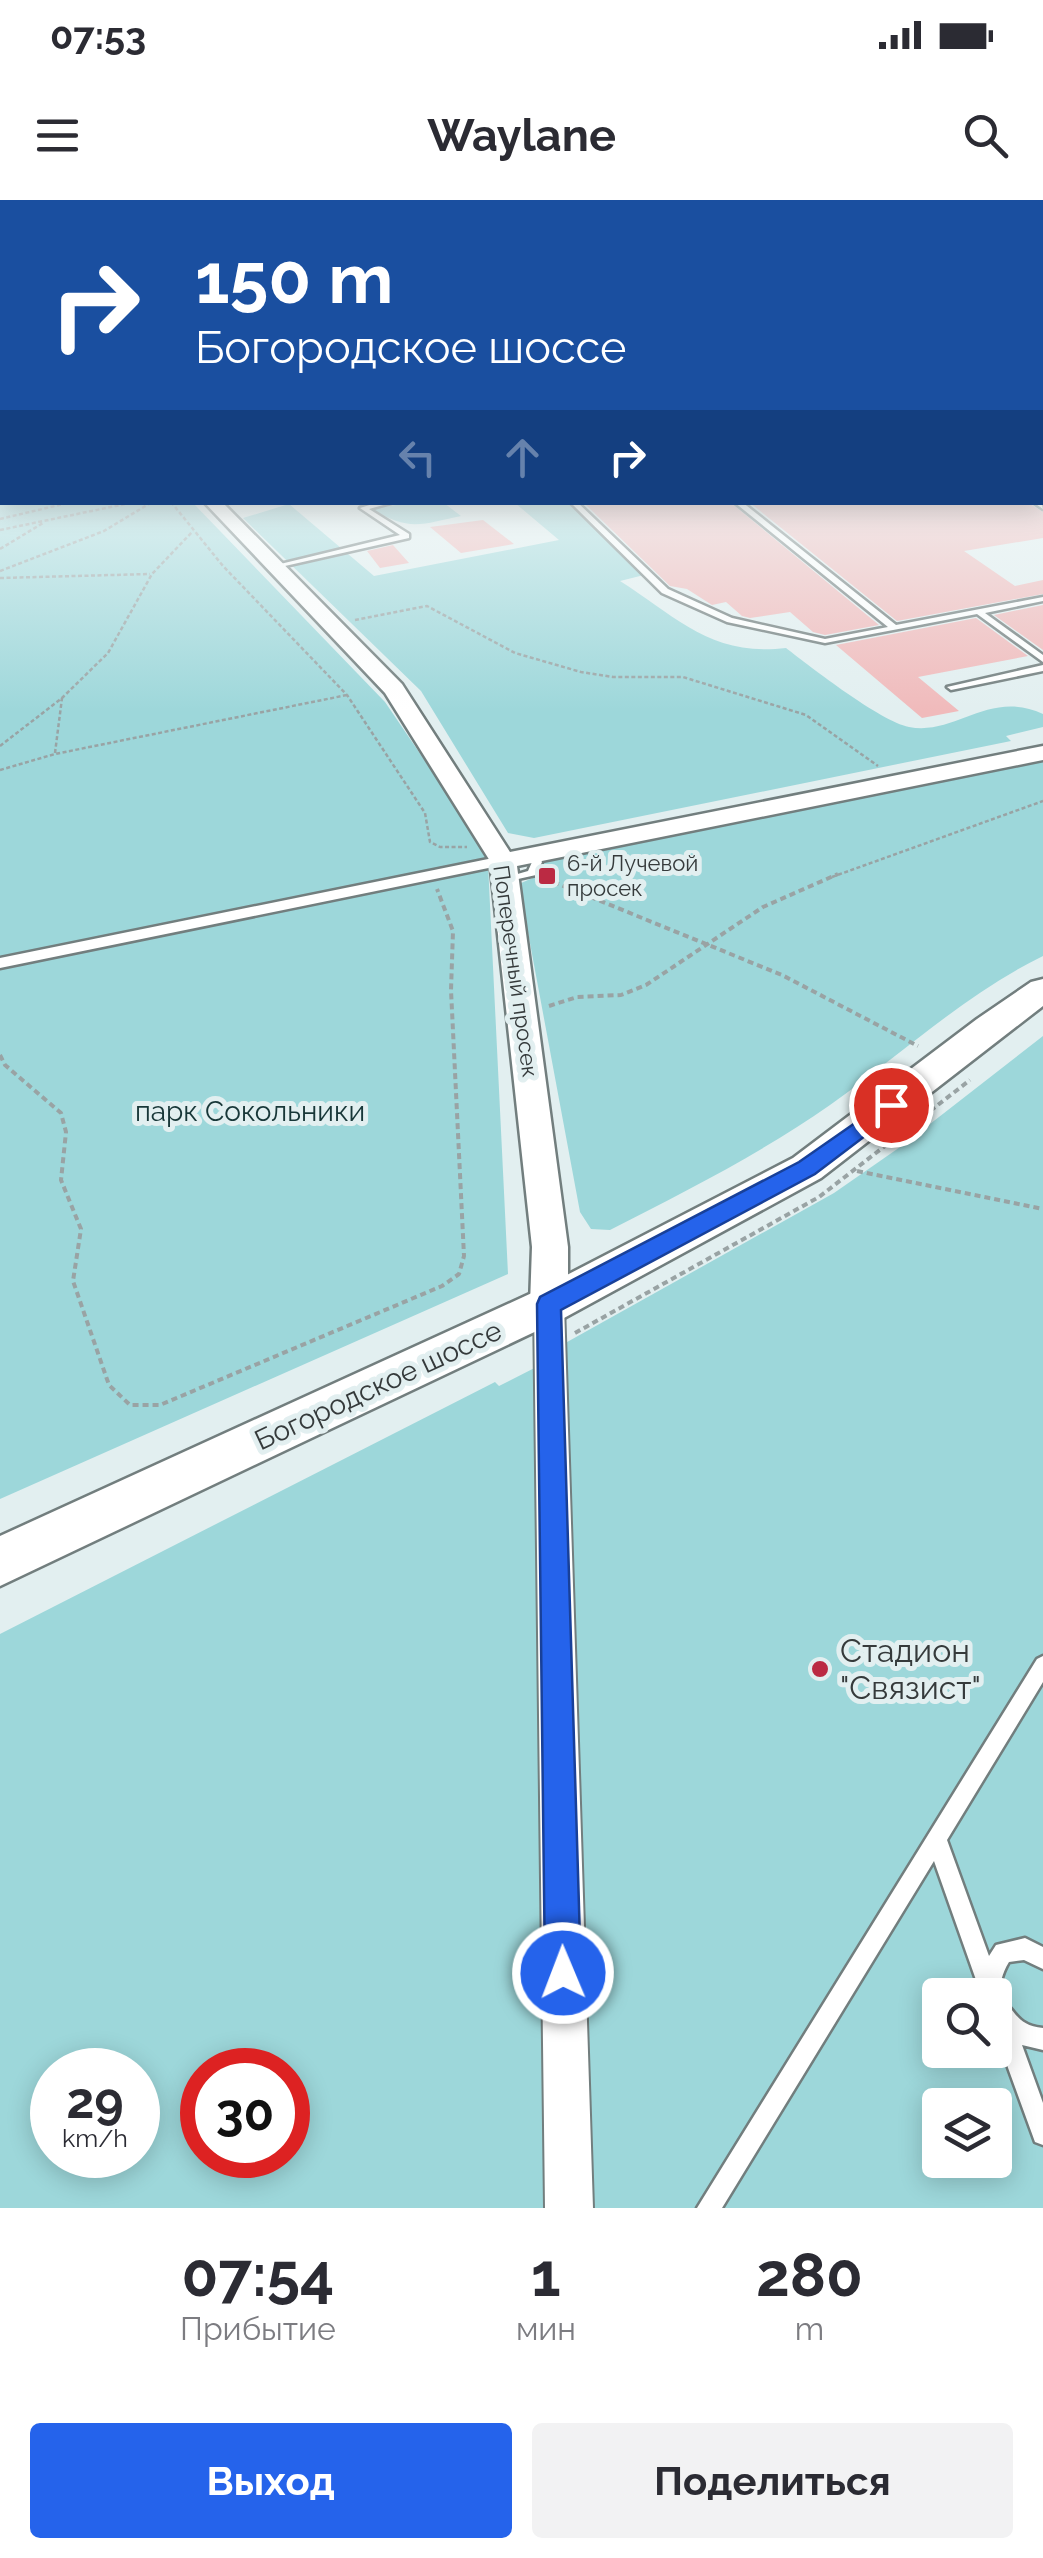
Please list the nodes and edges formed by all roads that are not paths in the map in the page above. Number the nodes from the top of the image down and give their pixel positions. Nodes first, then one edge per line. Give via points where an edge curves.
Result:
1 (235, 525) edge
2 (388, 525) edge
3 (596, 525) edge
4 (765, 525) edge
5 (276, 566) junction
6 (1043, 599) edge
7 (980, 613) junction
8 (894, 628) junction
9 (1043, 659) edge
10 (1043, 668) edge
11 (950, 687) dead end
12 (1043, 753) edge
13 (506, 871) junction
14 (0, 963) edge
15 (1043, 990) edge
16 (549, 1304) junction
17 (0, 1561) edge
18 (1043, 1665) edge
19 (936, 1840) junction
20 (1043, 1958) edge
21 (986, 1978) edge
22 (991, 1978) edge
23 (1012, 2022) edge
24 (1043, 2039) edge
25 (1012, 2050) edge
26 (1043, 2134) edge
27 (569, 2208) edge
28 (710, 2208) edge

1 - 5 street, Поперечный просек
2 - 5 lane via 406,536
3 - 8 lane via 665,591 730,620 825,640
4 - 8 lane
5 - 13 street, Поперечный просек via 413,714
6 - 7 lane
7 - 8 lane
7 - 9 lane
10 - 11 lane
12 - 13 street
13 - 14 street via 430,876
13 - 16 street, Поперечный просек via 550,1247
15 - 16 main road, Богородское шоссе via 807,1168
16 - 17 main road, Богородское шоссе
16 - 27 street
18 - 19 lane
19 - 21 lane
19 - 28 lane
20 - 22 lane via 1025,1949 1002,1952
23 - 24 lane via 1024,2036
25 - 26 lane

